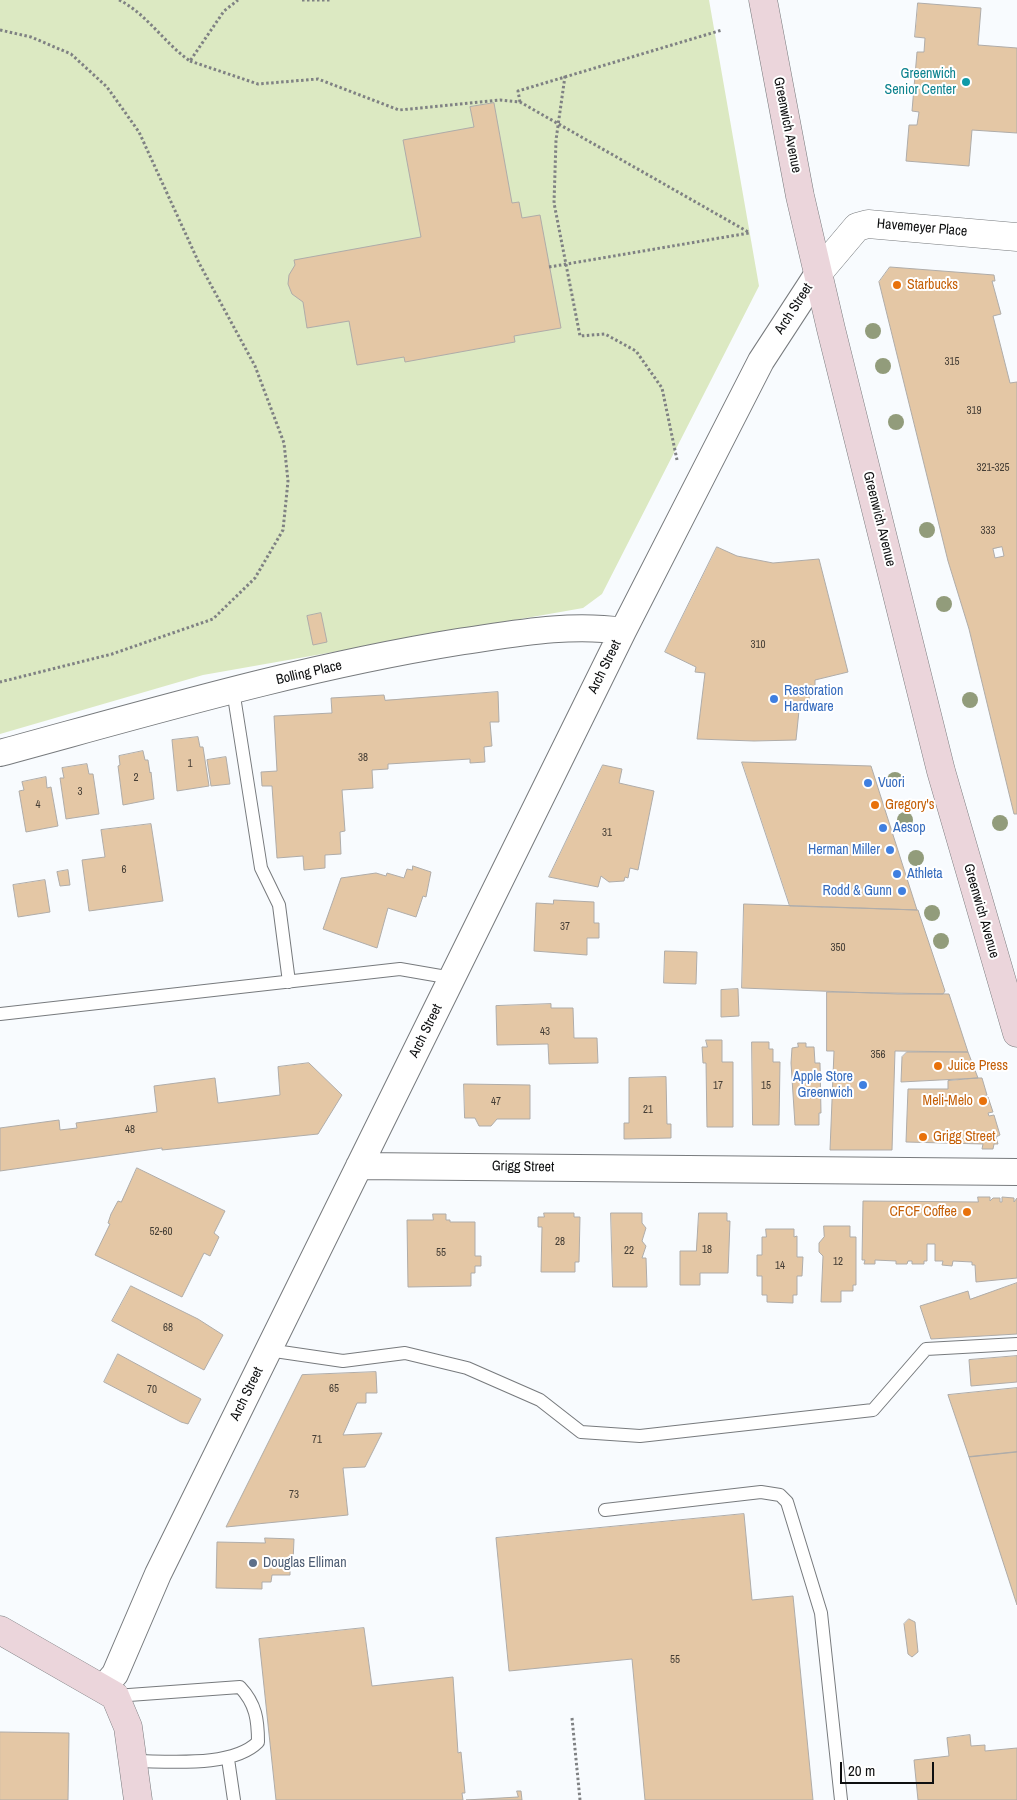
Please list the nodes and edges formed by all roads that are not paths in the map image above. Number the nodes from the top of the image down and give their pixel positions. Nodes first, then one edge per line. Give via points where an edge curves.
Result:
1 (763, 0) edge
2 (1017, 237) edge
3 (818, 272) junction
4 (623, 631) junction
5 (233, 690) junction
6 (0, 754) edge
7 (452, 978) junction
8 (289, 982) junction
9 (0, 1014) edge
10 (1017, 1033) edge
11 (360, 1166) junction
12 (1017, 1172) edge
13 (1017, 1344) edge
14 (268, 1350) junction
15 (605, 1510) dead end
16 (0, 1630) edge
17 (109, 1692) junction
18 (228, 1759) junction
19 (133, 1761) junction
20 (138, 1800) edge
21 (234, 1800) edge
22 (840, 1800) edge

1 - 3 main road, Greenwich Avenue
2 - 3 street, Havemeyer Place via 868,224 857,227
3 - 4 street, Arch Street via 761,361
3 - 10 main road, Greenwich Avenue via 940,771
4 - 5 street, Bolling Place via 550,628 409,650
4 - 7 street, Arch Street
5 - 6 street, Bolling Place
5 - 8 lane via 260,868 279,905
7 - 8 lane via 400,969
7 - 11 street, Arch Street
8 - 9 lane
11 - 12 street, Grigg Street
11 - 14 street, Arch Street
13 - 14 lane via 926,1350 874,1410 640,1436 581,1432 540,1400 466,1368 405,1353 343,1361
14 - 17 street, Arch Street via 158,1574
15 - 22 lane via 761,1492 780,1494 787,1502 821,1613
16 - 17 main road
17 - 18 lane via 240,1687 258,1716 258,1742 249,1751
17 - 19 main road via 128,1727
18 - 19 lane
18 - 21 lane
19 - 20 main road

